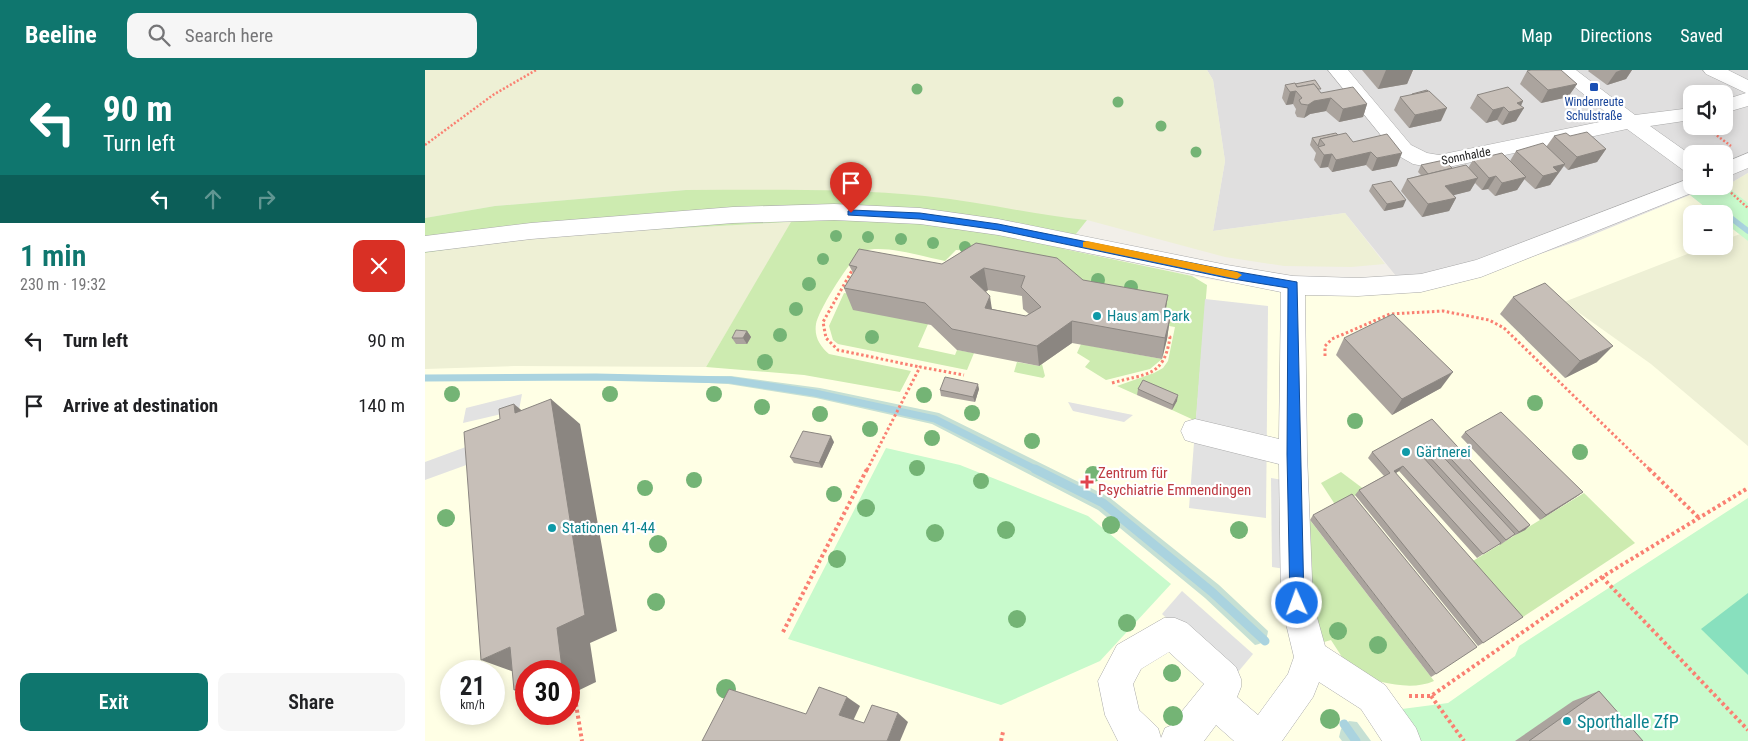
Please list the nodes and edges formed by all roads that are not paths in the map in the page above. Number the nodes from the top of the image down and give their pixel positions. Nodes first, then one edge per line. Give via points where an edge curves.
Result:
1 (1338, 70) edge
2 (1564, 70) edge
3 (1713, 70) edge
4 (1748, 88) edge
5 (1748, 99) edge
6 (1733, 104) edge
7 (1683, 115) edge
8 (1631, 122) junction
9 (1743, 155) edge
10 (1683, 158) edge
11 (1733, 169) edge
12 (1683, 188) edge
13 (425, 244) edge
14 (1293, 285) junction
15 (1195, 431) dead end
16 (1293, 454) junction
17 (1311, 657) junction
18 (1214, 700) junction
19 (1145, 741) edge
20 (1178, 741) edge
21 (1260, 741) edge
22 (1403, 741) edge

1 - 8 street, Sonnhalde via 1404,150 1430,162
2 - 8 street
3 - 4 street
5 - 6 street
7 - 8 street, Sonnhalde
8 - 10 street
9 - 11 street
12 - 14 street via 1481,268 1421,283 1358,287
13 - 14 street via 560,228 733,215 834,212 920,216 998,227
14 - 16 street
15 - 16 street
16 - 17 street via 1297,603
17 - 21 street via 1301,685
17 - 22 street via 1373,697
18 - 19 street via 1224,687 1224,679 1175,635 1164,635 1129,658 1115,681 1120,712 1132,734
18 - 20 street
18 - 21 street

